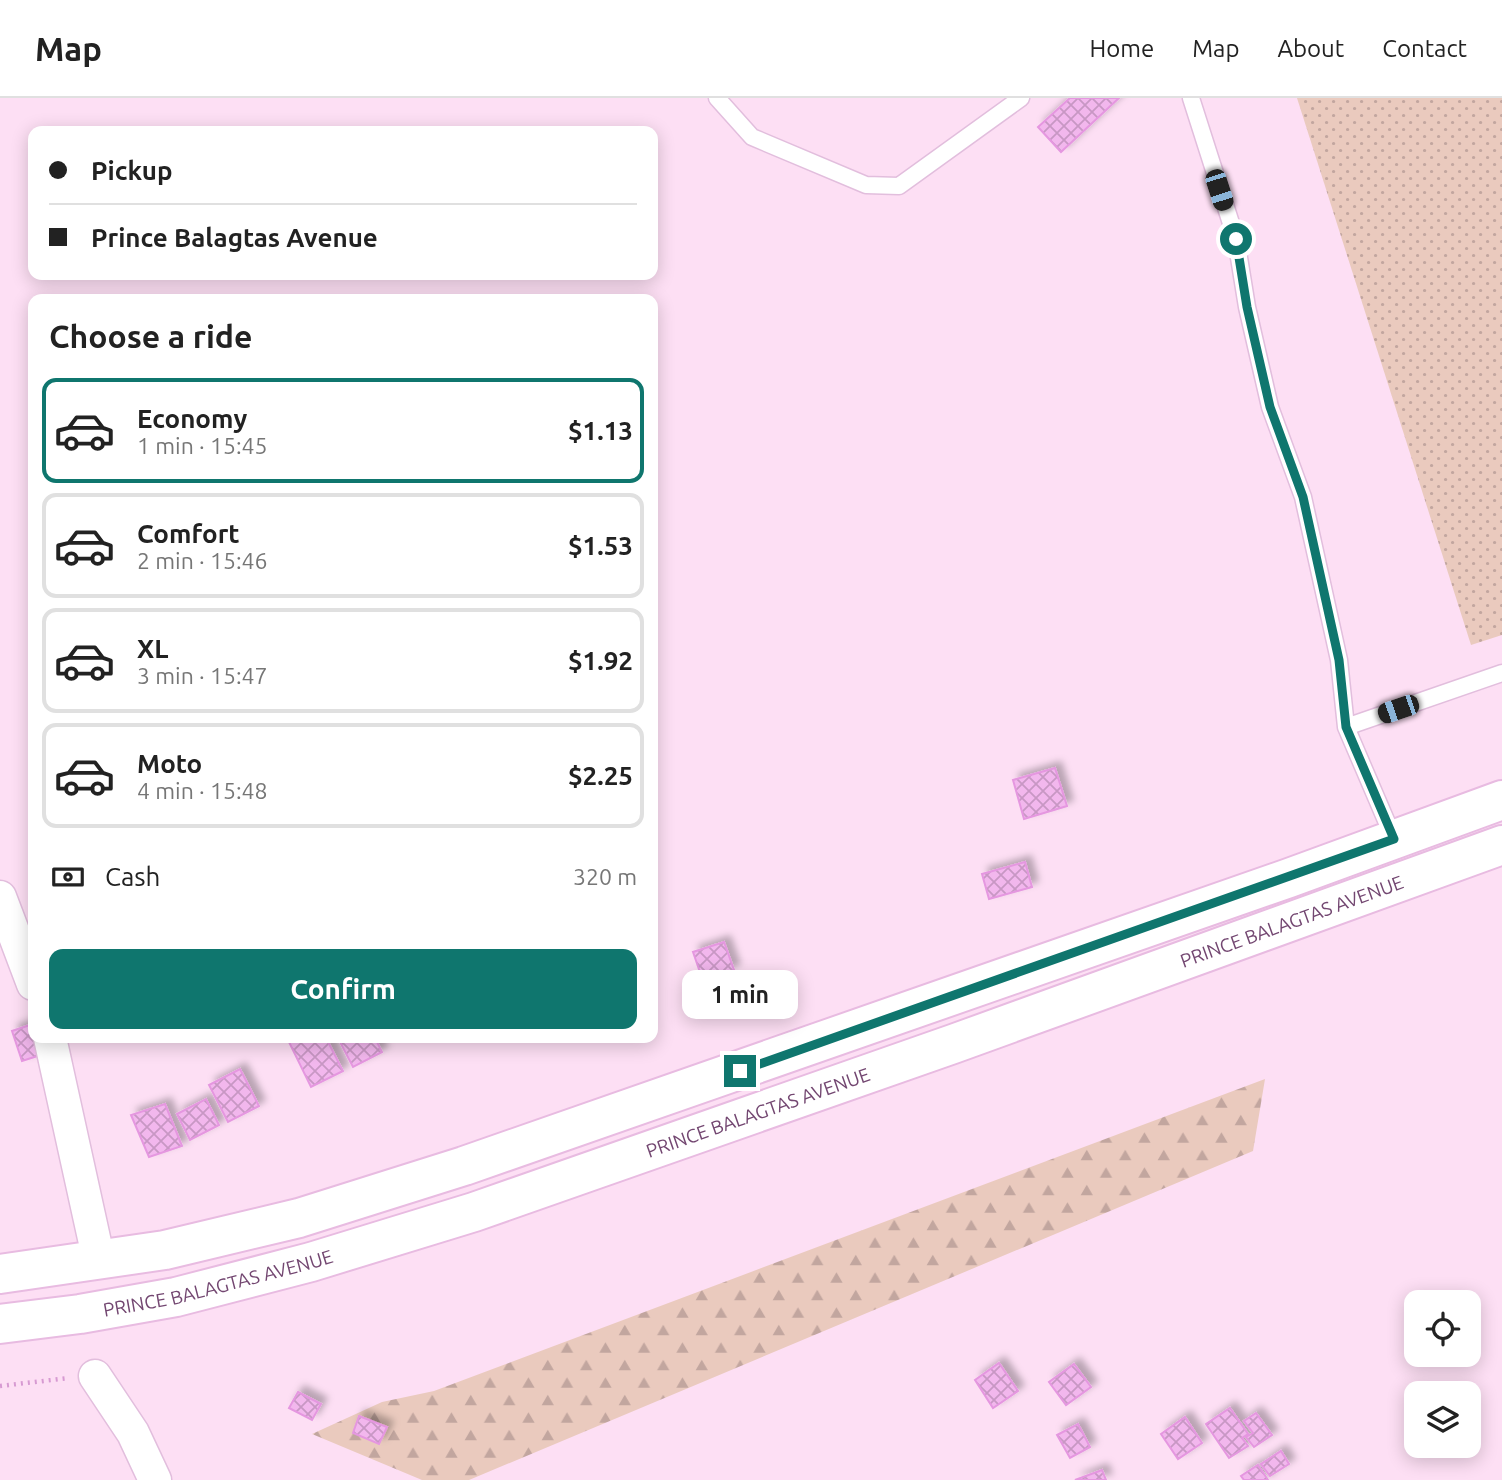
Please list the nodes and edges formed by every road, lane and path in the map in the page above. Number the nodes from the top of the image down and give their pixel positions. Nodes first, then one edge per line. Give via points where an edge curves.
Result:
1 (717, 98) edge
2 (1021, 98) edge
3 (1191, 98) edge
4 (1502, 673) edge
5 (1346, 727) junction
6 (1502, 800) edge
7 (1394, 839) junction
8 (1502, 845) edge
9 (0, 897) edge
10 (28, 971) edge
11 (51, 1043) edge
12 (99, 1261) junction
13 (0, 1273) edge
14 (0, 1324) edge
15 (95, 1376) joint
16 (0, 1386) edge
17 (155, 1480) edge

1 - 2 lane via 752,137 866,185 900,186
3 - 5 lane via 1236,239 1270,407 1303,497 1339,660
4 - 5 lane
5 - 7 lane
6 - 7 main road
7 - 12 main road via 464,1166 299,1218
8 - 14 main road, PRINCE BALAGTAS AVENUE via 474,1212 176,1297
9 - 10 street
11 - 12 street
12 - 13 main road
15 - 16 path
15 - 17 street via 133,1433

